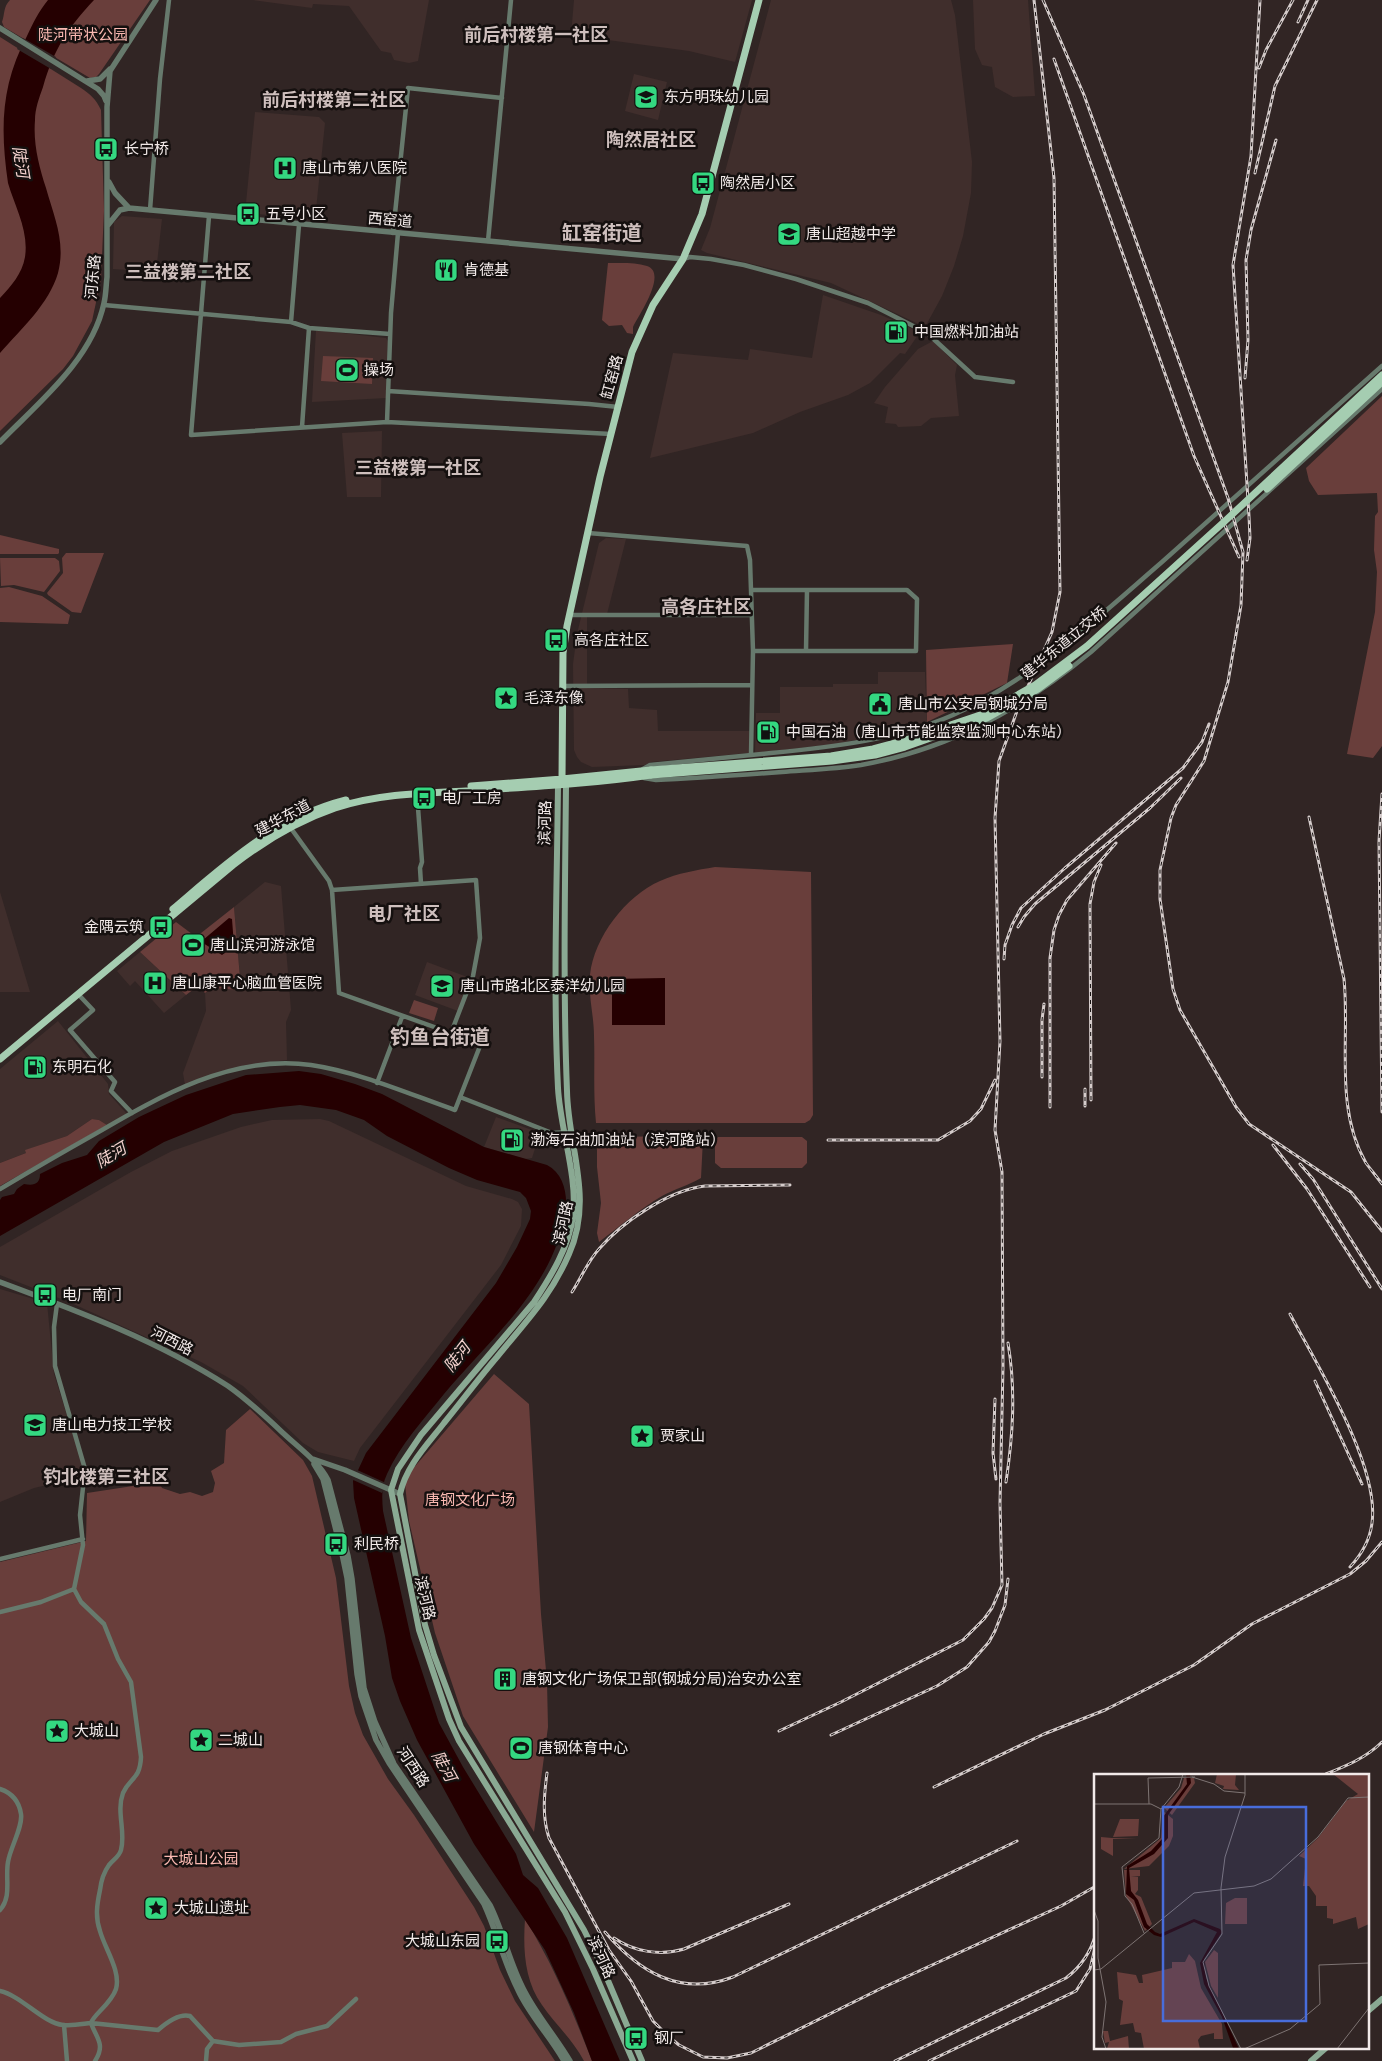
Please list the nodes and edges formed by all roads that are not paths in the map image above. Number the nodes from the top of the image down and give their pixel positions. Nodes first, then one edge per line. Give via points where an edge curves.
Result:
1 (156, 0) edge
2 (169, 0) edge
3 (511, 0) edge
4 (759, 0) edge
5 (0, 28) edge
6 (111, 67) junction
7 (87, 81) junction
8 (502, 98) junction
9 (107, 107) junction
10 (108, 181) junction
11 (129, 208) junction
12 (150, 210) junction
13 (209, 216) junction
14 (108, 225) junction
15 (300, 225) junction
16 (396, 233) junction
17 (488, 241) junction
18 (683, 260) junction
19 (104, 304) junction
20 (200, 313) junction
21 (291, 322) junction
22 (309, 328) junction
23 (390, 334) junction
24 (1382, 366) edge
25 (1382, 375) edge
26 (1012, 382) dead end
27 (1382, 382) edge
28 (1382, 389) edge
29 (388, 391) junction
30 (618, 407) junction
31 (387, 422) junction
32 (302, 427) junction
33 (611, 434) junction
34 (0, 442) edge
35 (588, 533) junction
36 (751, 590) junction
37 (807, 590) junction
38 (570, 615) junction
39 (752, 615) junction
40 (753, 651) junction
41 (806, 651) junction
42 (752, 685) junction
43 (563, 686) junction
44 (751, 755) junction
45 (651, 772) junction
46 (640, 774) junction
47 (562, 783) junction
48 (417, 794) junction
49 (290, 827) junction
50 (421, 884) junction
51 (332, 890) junction
52 (78, 994) junction
53 (402, 1016) junction
54 (451, 1033) junction
55 (0, 1054) edge
56 (0, 1060) edge
57 (377, 1083) junction
58 (460, 1097) junction
59 (132, 1113) junction
60 (564, 1132) junction
61 (572, 1132) junction
62 (0, 1189) edge
63 (0, 1282) edge
64 (57, 1304) junction
65 (311, 1458) junction
66 (388, 1490) junction
67 (400, 1494) junction
68 (83, 1539) junction
69 (0, 1559) edge
70 (74, 1589) junction
71 (0, 1612) edge
72 (0, 1789) edge
73 (0, 1910) edge
74 (0, 1991) edge
75 (356, 1999) dead end
76 (1382, 1999) edge
77 (1370, 2009) edge
78 (91, 2023) junction
79 (64, 2026) junction
80 (213, 2041) junction
81 (1326, 2048) edge
82 (67, 2061) edge
83 (95, 2061) edge
84 (206, 2061) edge
85 (564, 2061) edge
86 (570, 2061) edge
87 (633, 2061) edge
88 (642, 2061) edge
89 (1311, 2061) edge

1 - 6 street, 河东路
2 - 12 street
3 - 8 street
4 - 18 main road, 缸窑路 via 702,214
5 - 7 street
6 - 7 street via 100,79
6 - 9 street, 河东路
7 - 9 street via 104,96
8 - 16 street via 408,88
8 - 17 street
9 - 10 street, 河东路
10 - 11 street
10 - 14 street, 河东路
11 - 12 street, 西窑道
11 - 14 street via 115,214
12 - 13 street, 西窑道
13 - 15 street, 西窑道
13 - 20 street
14 - 19 street, 河东路 via 108,277
15 - 16 street, 西窑道
15 - 21 street
16 - 17 street, 西窑道
16 - 23 street
17 - 18 street, 西窑道
18 - 26 street via 704,258 744,265 868,303 927,333 975,377
18 - 30 main road, 缸窑路 via 653,305 632,352
19 - 20 street
19 - 34 street, 河东路 via 94,331 65,375
20 - 21 street
20 - 32 street via 191,435
21 - 22 street
22 - 23 street
22 - 32 street
23 - 29 street
24 - 44 street via 1072,640 1021,677 952,715 898,732 843,745
25 - 45 main road, 建华东道立交桥, bridge via 1087,646 1034,685 986,714 873,749
27 - 45 main road, 建华东道立交桥, bridge via 1088,651 1013,705 978,722 875,755 832,761
28 - 46 street via 1091,652 1026,702 987,723 920,750 832,769 656,780
29 - 30 street
29 - 31 street
30 - 33 main road, 缸窑路
31 - 32 street
31 - 33 street
33 - 35 main road, 缸窑路
35 - 36 street via 747,546
35 - 38 main road, 缸窑路
36 - 37 street
36 - 39 street
37 - 41 street
37 - 41 street via 907,590 917,599 916,651
38 - 39 street
38 - 43 main road, 缸窑路 via 563,653
39 - 40 street
40 - 41 street
40 - 42 street
42 - 43 street
42 - 44 street
43 - 47 main road, 缸窑路
44 - 46 street via 650,765
45 - 46 main road, 建华东道
46 - 47 main road, 建华东道
47 - 48 main road, 建华东道
47 - 55 main road, 建华东道 via 394,792 334,803 296,818 247,846
47 - 60 main road, 滨河路 via 556,1009 558,1088
47 - 61 main road, 滨河路 via 564,1009 567,1098
48 - 49 main road, 建华东道 via 336,808
48 - 50 street
49 - 51 street
49 - 52 main road, 建华东道 via 233,865
50 - 51 street
50 - 54 street via 476,880 480,938 473,976
51 - 53 street via 339,993
52 - 56 main road, 建华东道
52 - 59 street via 93,1010 70,1030 115,1082 111,1091
53 - 54 street
53 - 57 street
54 - 58 street via 480,1046
57 - 58 street via 455,1110
57 - 59 street via 311,1065 260,1065 216,1075
58 - 60 street via 552,1133
59 - 62 street
60 - 61 street
60 - 66 main road, 滨河路 via 574,1199 562,1252 550,1278 534,1302 421,1435
61 - 67 main road, 滨河路 via 581,1198 580,1218 570,1253 543,1302 418,1456 403,1480
63 - 64 street, 河西路
64 - 65 street, 河西路 via 132,1335 229,1387
64 - 68 street via 55,1366 85,1469 80,1515
65 - 66 street
65 - 85 street, 河西路 via 323,1480 342,1554 358,1682 376,1740 484,1904 518,1990
65 - 86 street, 河西路 via 328,1480 348,1556 364,1688 384,1745 490,1905 524,1991
66 - 67 street
66 - 87 main road, 滨河路 via 419,1630 449,1719 459,1741 565,1912
67 - 88 main road, 滨河路 via 426,1625 461,1727 584,1930
68 - 69 street
68 - 70 street
70 - 71 street via 41,1602
70 - 78 street via 81,1602 104,1624 131,1682 141,1757 141,1769 123,1792 121,1852 104,1872 96,1910 99,1930 117,1979 116,1990 106,2008
72 - 73 street via 15,1799 21,1818 8,1862 7,1901
74 - 79 street
75 - 80 street via 327,2026 281,2042 238,2045
76 - 77 main road
78 - 79 street
78 - 80 street via 158,2030 167,2022 186,2015
78 - 83 street via 100,2042 100,2054
79 - 82 street
80 - 84 street via 206,2049
81 - 89 main road

